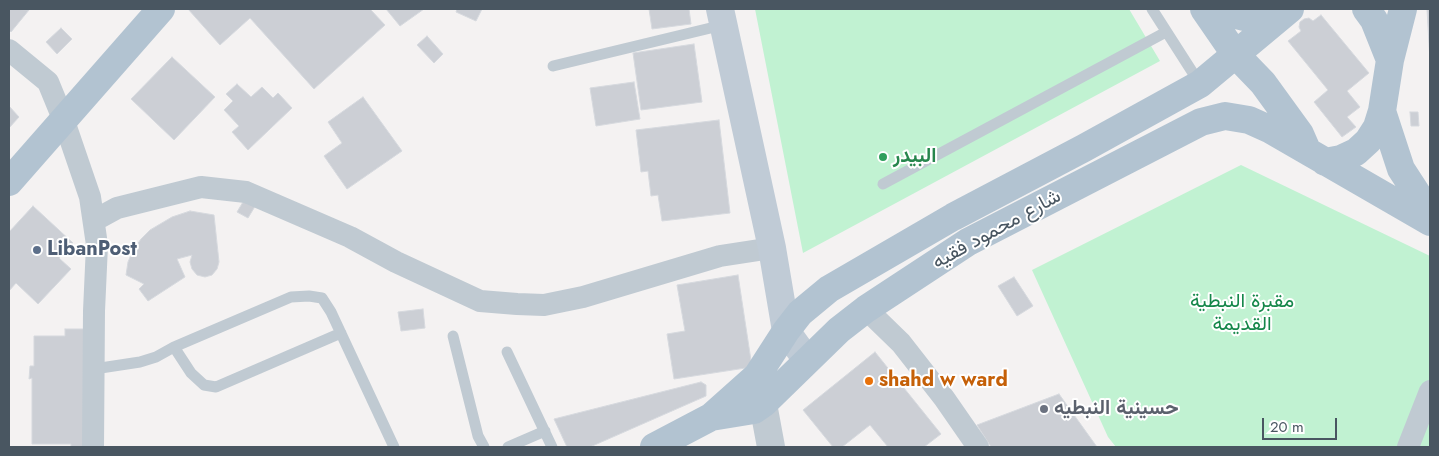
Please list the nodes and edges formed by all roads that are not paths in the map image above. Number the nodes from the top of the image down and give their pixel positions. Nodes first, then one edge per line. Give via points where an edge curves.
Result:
1 (161, 9) edge
2 (1152, 9) edge
3 (1204, 9) edge
4 (1214, 9) edge
5 (1366, 9) edge
6 (1403, 9) edge
7 (1282, 16) edge
8 (722, 17) edge
9 (1166, 32) junction
10 (9, 50) edge
11 (1235, 54) junction
12 (1390, 60) junction
13 (552, 66) dead end
14 (1263, 83) junction
15 (1200, 84) junction
16 (1382, 111) junction
17 (64, 121) junction
18 (1317, 158) junction
19 (9, 182) edge
20 (883, 184) dead end
21 (1430, 211) edge
22 (94, 220) junction
23 (1430, 222) edge
24 (772, 248) junction
25 (866, 310) junction
26 (786, 331) junction
27 (341, 333) junction
28 (453, 336) dead end
29 (174, 347) junction
30 (508, 352) dead end
31 (807, 360) junction
32 (94, 369) junction
33 (757, 376) junction
34 (1430, 391) edge
35 (764, 403) junction
36 (711, 417) junction
37 (544, 431) junction
38 (93, 447) edge
39 (394, 447) edge
40 (484, 447) edge
41 (508, 447) edge
42 (552, 447) edge
43 (654, 447) edge
44 (771, 447) edge
45 (978, 447) edge
46 (1408, 447) edge

1 - 17 main road
2 - 9 lane
3 - 11 main road
4 - 7 main road via 1244,16
5 - 12 main road via 1374,20
6 - 12 main road
7 - 11 main road, شارع محمود فقيه
7 - 14 main road via 1260,45 1258,67
8 - 13 lane
8 - 24 main road
9 - 15 lane
9 - 20 lane
10 - 17 street via 48,82
11 - 14 main road
11 - 15 main road, شارع محمود فقيه
12 - 16 main road
14 - 18 main road
15 - 26 main road, شارع محمود فقيه via 953,217 829,289 800,313
16 - 18 main road via 1377,127 1356,152 1341,159
16 - 21 main road via 1401,169
17 - 19 main road
17 - 22 street via 90,197
18 - 23 main road, شارع محمود فقيه
18 - 25 main road, شارع محمود فقيه via 1249,120 1225,116 1201,122 968,242
22 - 24 street via 117,208 201,187 246,192 350,236 404,266 480,301 517,304 544,305 583,297 720,256
22 - 32 street via 98,245
24 - 26 main road
25 - 31 main road, شارع محمود فقيه
25 - 45 street via 901,343
26 - 31 main road
26 - 33 main road, شارع محمود فقيه
27 - 29 lane via 216,387 204,384 192,374
27 - 29 lane via 322,298 291,297
27 - 39 lane
28 - 40 lane via 478,436
29 - 32 lane via 140,362
30 - 37 lane
31 - 35 main road, شارع محمود فقيه
32 - 38 street
33 - 35 street
33 - 36 main road, شارع محمود فقيه
34 - 46 street
35 - 36 main road, شارع محمود فقيه via 754,410
35 - 44 street
36 - 43 main road, شارع محمود فقيه
37 - 41 lane
37 - 42 lane

